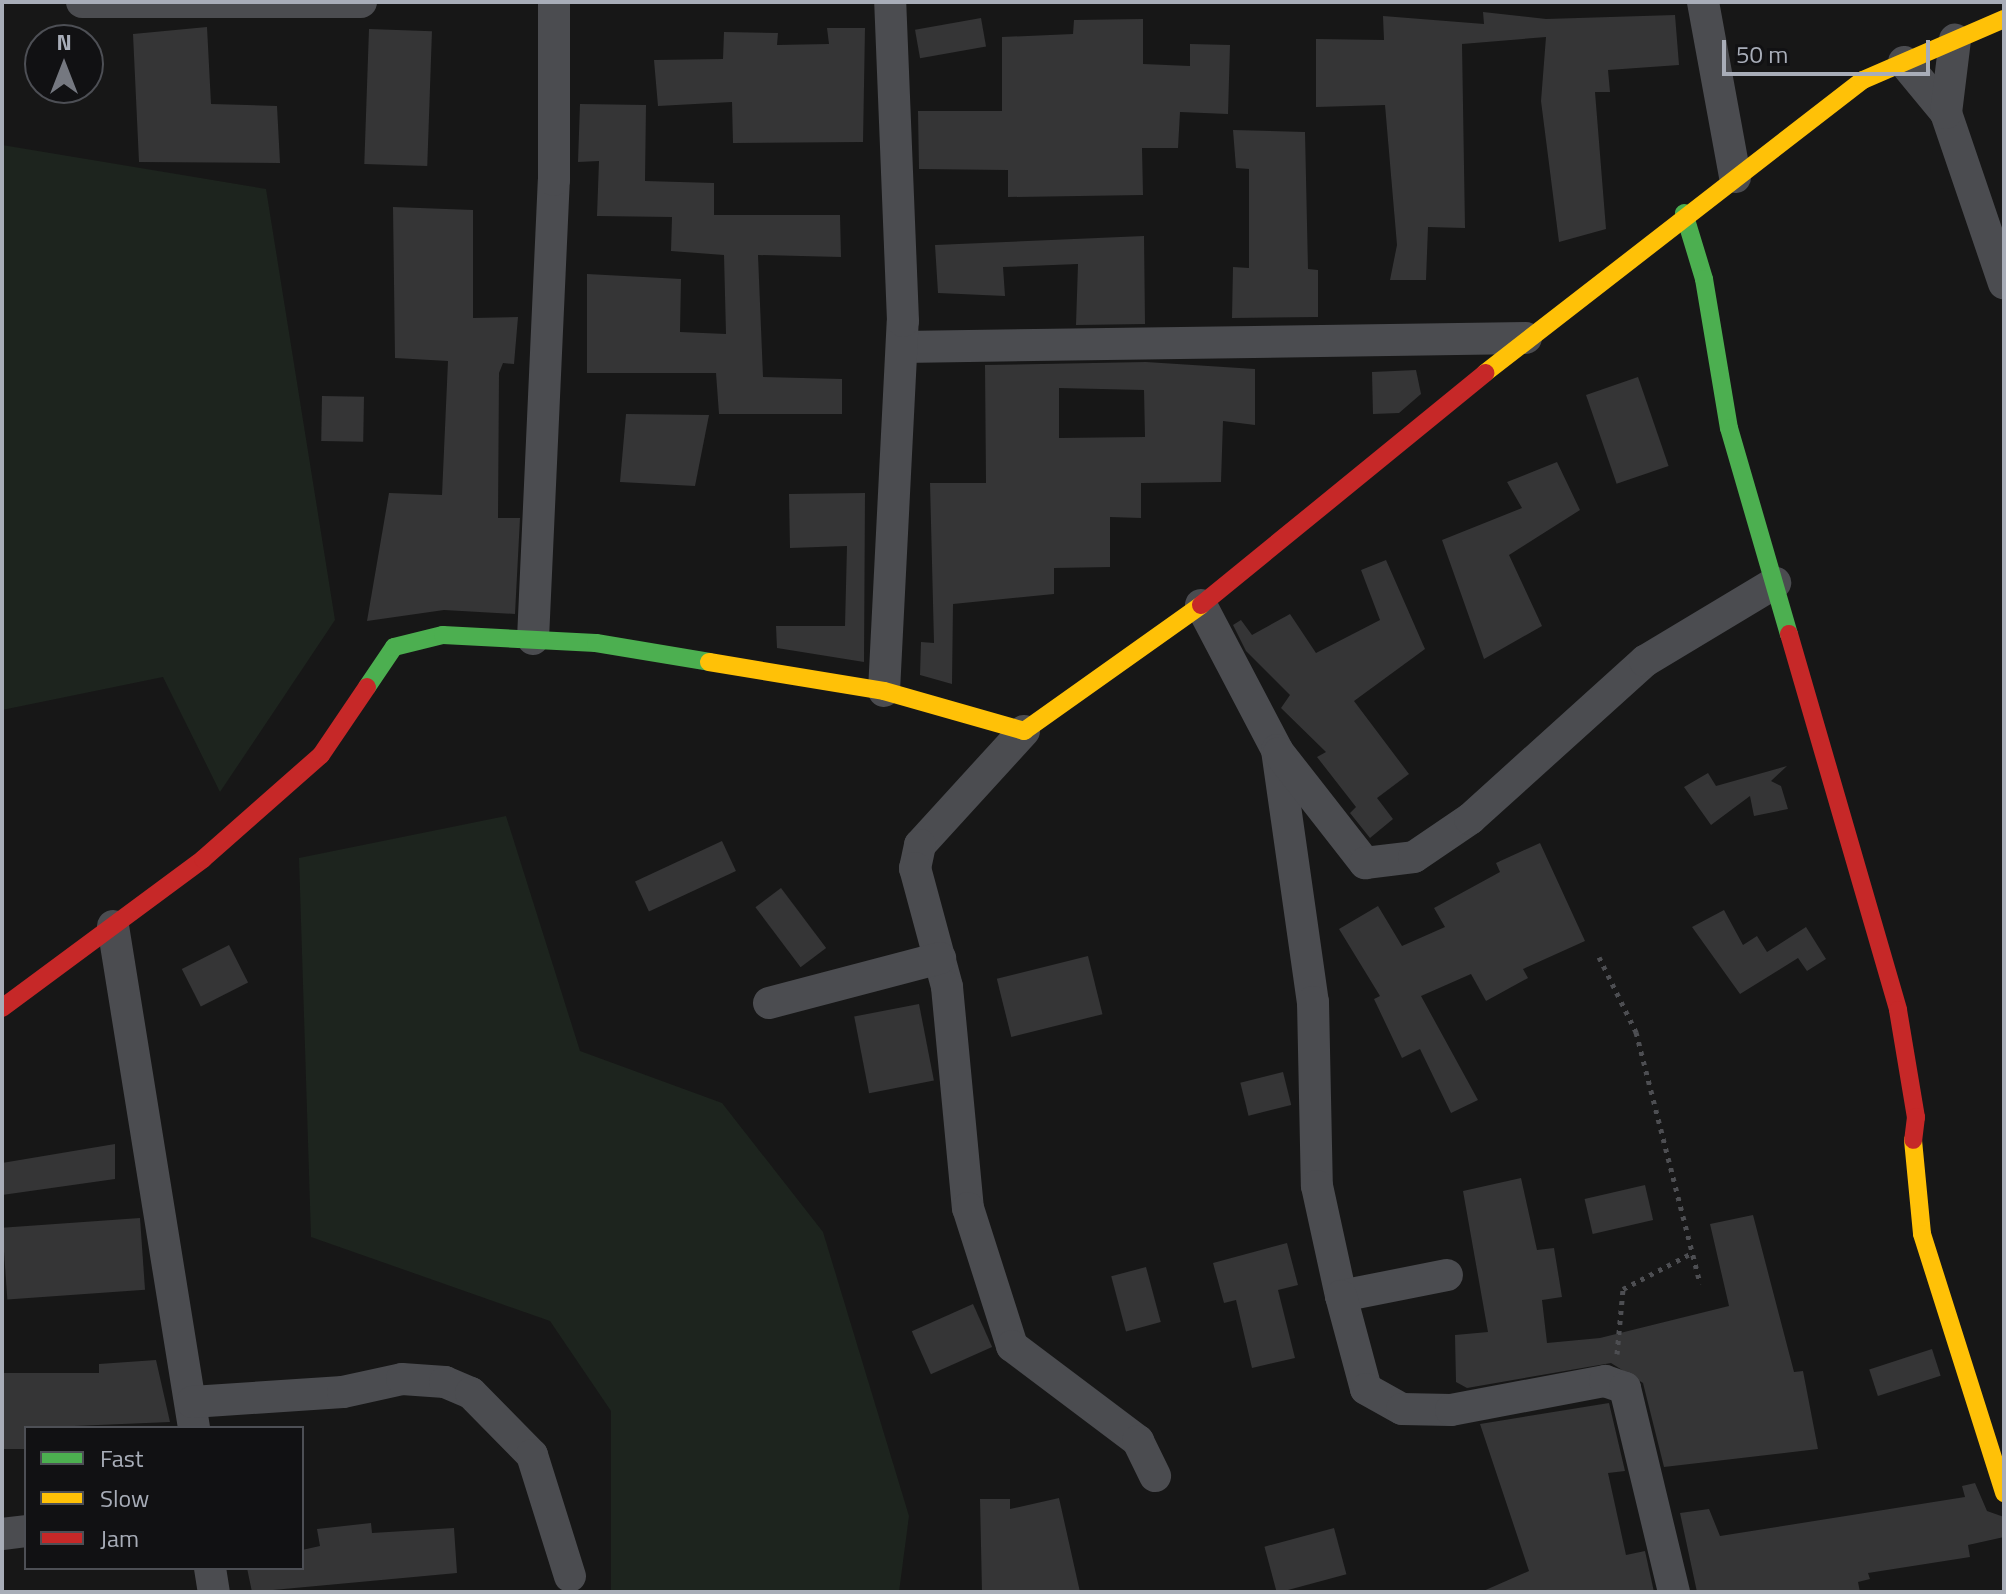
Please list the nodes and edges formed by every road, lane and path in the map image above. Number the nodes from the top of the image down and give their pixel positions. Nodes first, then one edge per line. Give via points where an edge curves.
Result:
1 (82, 2) edge
2 (350, 2) edge
3 (361, 2) edge
4 (554, 2) edge
5 (890, 2) edge
6 (1703, 2) edge
7 (2004, 19) edge
8 (1955, 40) junction
9 (1904, 62) junction
10 (1946, 113) junction
11 (1735, 177) junction
12 (1684, 213) junction
13 (2004, 283) edge
14 (1526, 338) junction
15 (902, 347) junction
16 (1775, 583) junction
17 (1201, 605) junction
18 (533, 639) junction
19 (884, 691) junction
20 (1024, 731) junction
21 (1277, 750) junction
22 (113, 926) junction
23 (1599, 957) dead end
24 (940, 958) junction
25 (769, 1003) dead end
26 (2, 1008) edge
27 (1692, 1253) junction
28 (1447, 1275) dead end
29 (1700, 1284) dead end
30 (1341, 1296) junction
31 (1614, 1381) junction
32 (193, 1415) edge
33 (1155, 1476) dead end
34 (2004, 1493) edge
35 (24, 1531) edge
36 (2, 1534) edge
37 (210, 1570) edge
38 (570, 1576) dead end
39 (214, 1592) edge
40 (1674, 1592) edge

1 - 2 street
2 - 3 street
4 - 18 street via 554,180
5 - 15 street
6 - 11 street
7 - 8 street
8 - 9 street
8 - 10 street
9 - 10 street
9 - 11 street via 1863,80
10 - 13 street
11 - 12 street
12 - 14 street
12 - 16 street via 1704,279 1729,428
14 - 15 street
14 - 17 street
15 - 19 street
16 - 21 street via 1645,661 1470,819 1414,857 1365,863
16 - 34 street via 1898,1010 1916,1117 1910,1159 1922,1234
17 - 20 street
17 - 21 street
18 - 19 street via 596,643
18 - 22 street via 443,635 394,647 321,755 203,859
19 - 20 street
20 - 24 street via 920,845 915,868
21 - 30 street via 1311,980 1317,1186
22 - 26 street
22 - 32 street
23 - 27 path via 1636,1032
24 - 25 street
24 - 33 street via 968,1147 968,1208 995,1308 1012,1346 1138,1441
27 - 29 path
27 - 31 path via 1623,1289
28 - 30 street
30 - 31 street via 1366,1389 1402,1409 1451,1410
31 - 40 street via 1625,1388
32 - 38 street via 402,1379 445,1382 471,1393 532,1455
35 - 36 street
37 - 39 street

